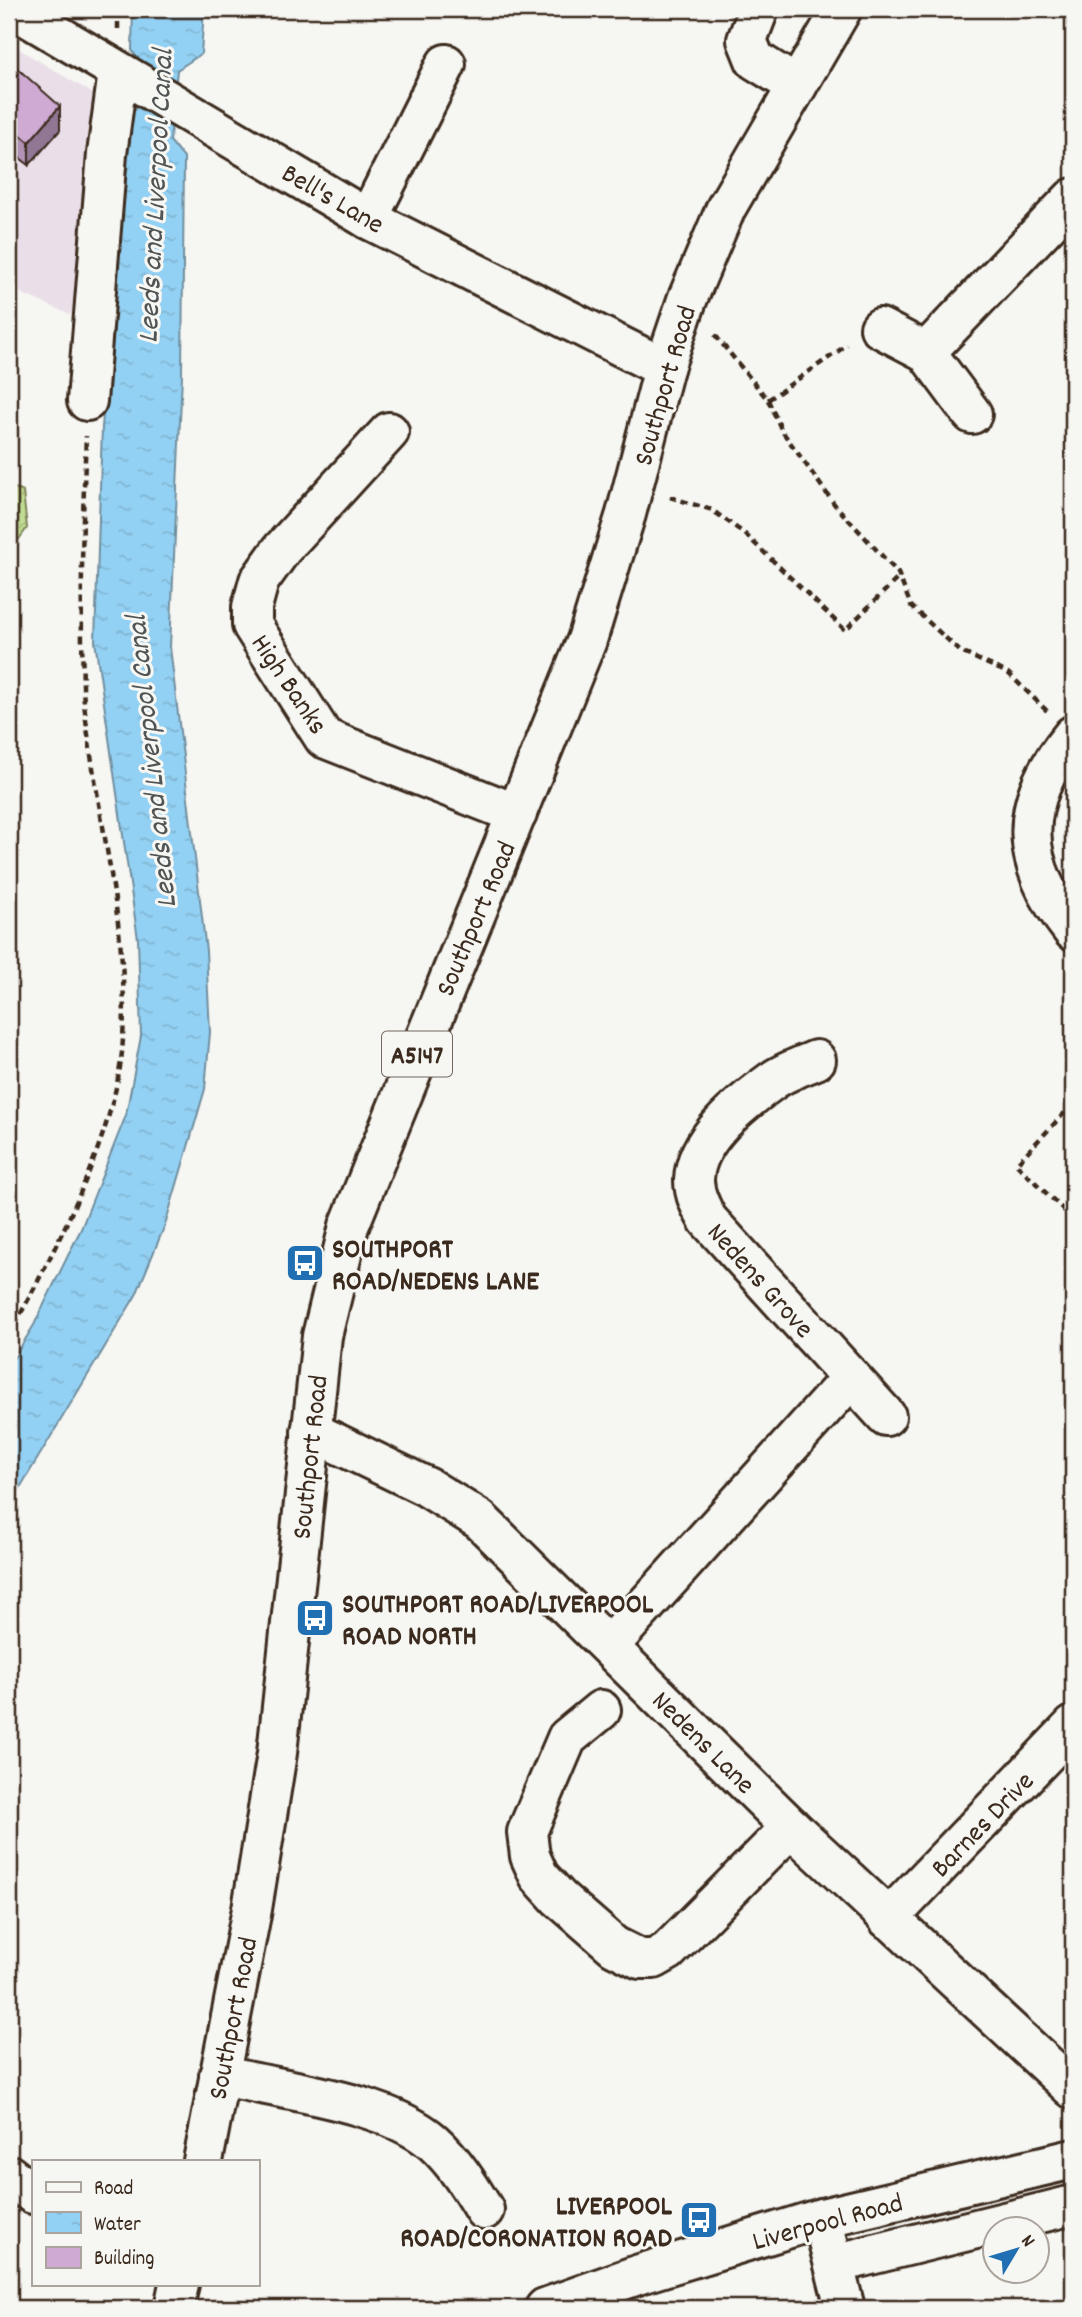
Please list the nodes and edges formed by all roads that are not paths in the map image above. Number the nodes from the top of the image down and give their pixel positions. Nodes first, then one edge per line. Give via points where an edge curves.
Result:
1 (14, 9) edge
2 (759, 9) edge
3 (842, 9) edge
4 (446, 64) dead end
5 (132, 80) junction
6 (797, 86) junction
7 (1073, 198) edge
8 (368, 219) junction
9 (867, 334) road end
10 (926, 352) junction
11 (664, 368) junction
12 (87, 401) road end
13 (972, 414) dead end
14 (389, 432) dead end
15 (1073, 735) edge
16 (517, 814) junction
17 (1073, 931) edge
18 (816, 1060) dead end
19 (851, 1378) junction
20 (886, 1416) dead end
21 (311, 1431) junction
22 (609, 1646) junction
23 (601, 1710) dead end
24 (1073, 1726) edge
25 (791, 1827) junction
26 (888, 1919) junction
27 (219, 2075) junction
28 (1073, 2089) edge
29 (1073, 2159) edge
30 (203, 2160) edge
31 (9, 2175) edge
32 (32, 2193) edge
33 (1073, 2205) edge
34 (484, 2210) dead end
35 (822, 2218) junction
36 (834, 2264) junction
37 (545, 2308) edge
38 (845, 2308) edge

1 - 5 street, Bell's Lane
2 - 6 street via 747,40 755,60
3 - 6 street, Southport Road / A5147
4 - 8 street
5 - 8 street, Bell's Lane
5 - 12 street via 107,154
6 - 11 street, Southport Road / A5147 via 726,208
7 - 10 street
8 - 11 street, Bell's Lane
9 - 10 street
10 - 13 street
11 - 16 street, Southport Road / A5147 via 587,639
14 - 16 street, High Banks via 259,580 252,625 324,738
15 - 17 street via 1042,782 1030,832 1041,882
16 - 21 street, Southport Road / A5147 via 349,1226 322,1336
18 - 19 street, Nedens Grove via 774,1079 724,1122 699,1160 694,1180 708,1220
19 - 20 street, Nedens Grove
19 - 22 street
21 - 22 street, Nedens Lane via 427,1487 480,1520
21 - 27 street, Southport Road / A5147 via 277,1753
22 - 25 street, Nedens Lane
23 - 25 street via 567,1738 527,1832 539,1876 614,1946 640,1959 654,1959 668,1951
24 - 26 street, Barnes Drive
25 - 26 street, Nedens Lane
26 - 28 street, Nedens Lane
27 - 30 street, Southport Road / A5147
27 - 34 street via 326,2098 402,2121 453,2162
29 - 35 street, Liverpool Road
31 - 32 street
33 - 36 street
35 - 36 street
35 - 37 street, Liverpool Road
36 - 38 street

